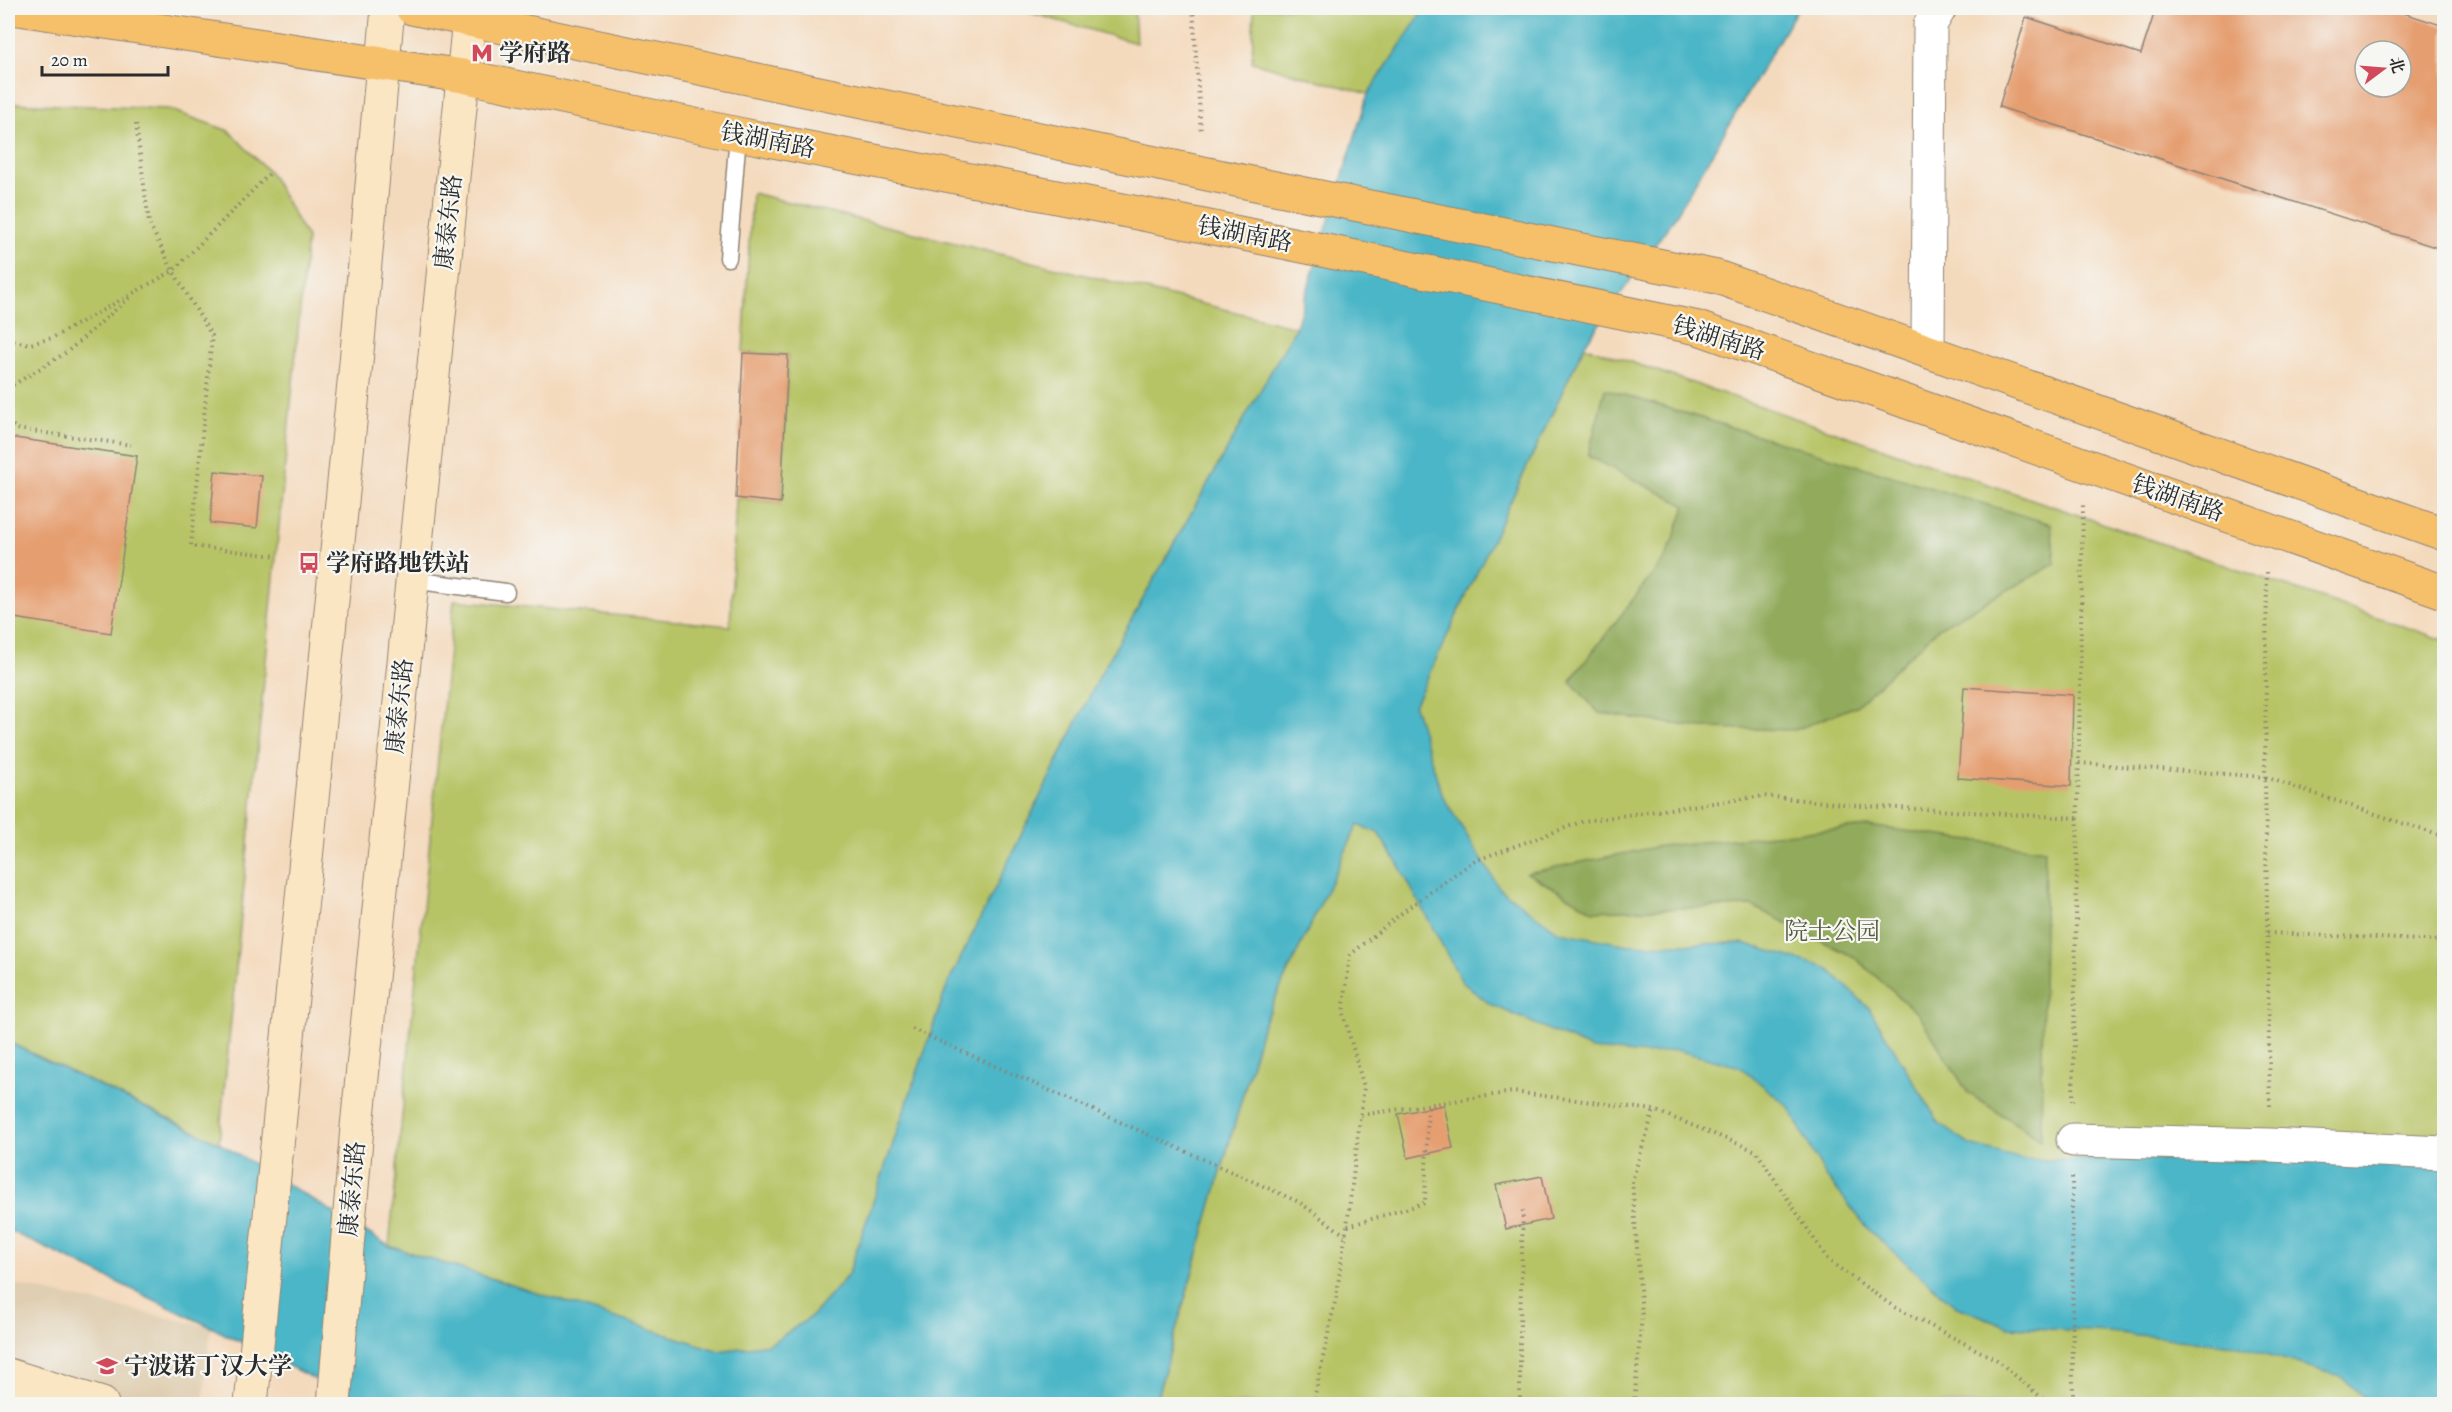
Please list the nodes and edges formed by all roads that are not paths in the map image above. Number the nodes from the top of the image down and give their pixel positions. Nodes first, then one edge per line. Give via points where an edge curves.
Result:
1 (12, 8) edge
2 (388, 8) edge
3 (412, 8) edge
4 (1940, 8) edge
5 (468, 13) edge
6 (383, 63) junction
7 (463, 76) junction
8 (738, 134) junction
9 (728, 258) dead end
10 (1928, 351) junction
11 (2445, 534) edge
12 (411, 580) junction
13 (506, 592) dead end
14 (2445, 592) edge
15 (2072, 1149) road end
16 (2445, 1153) edge
17 (8, 1375) edge
18 (335, 1399) edge
19 (102, 1404) edge
20 (251, 1404) edge

1 - 6 main road, 钱湖南路
2 - 6 street
3 - 5 main road
4 - 10 street via 1930,24
5 - 7 street, 康泰东路
5 - 10 main road via 1203,173 1717,277
6 - 7 main road, 钱湖南路
6 - 20 street
7 - 8 main road, 钱湖南路
7 - 12 street, 康泰东路
8 - 9 lane
8 - 14 main road, 钱湖南路 via 1698,328
10 - 11 main road
12 - 13 lane
12 - 18 street, 康泰东路
15 - 16 street via 2270,1145
17 - 19 street

